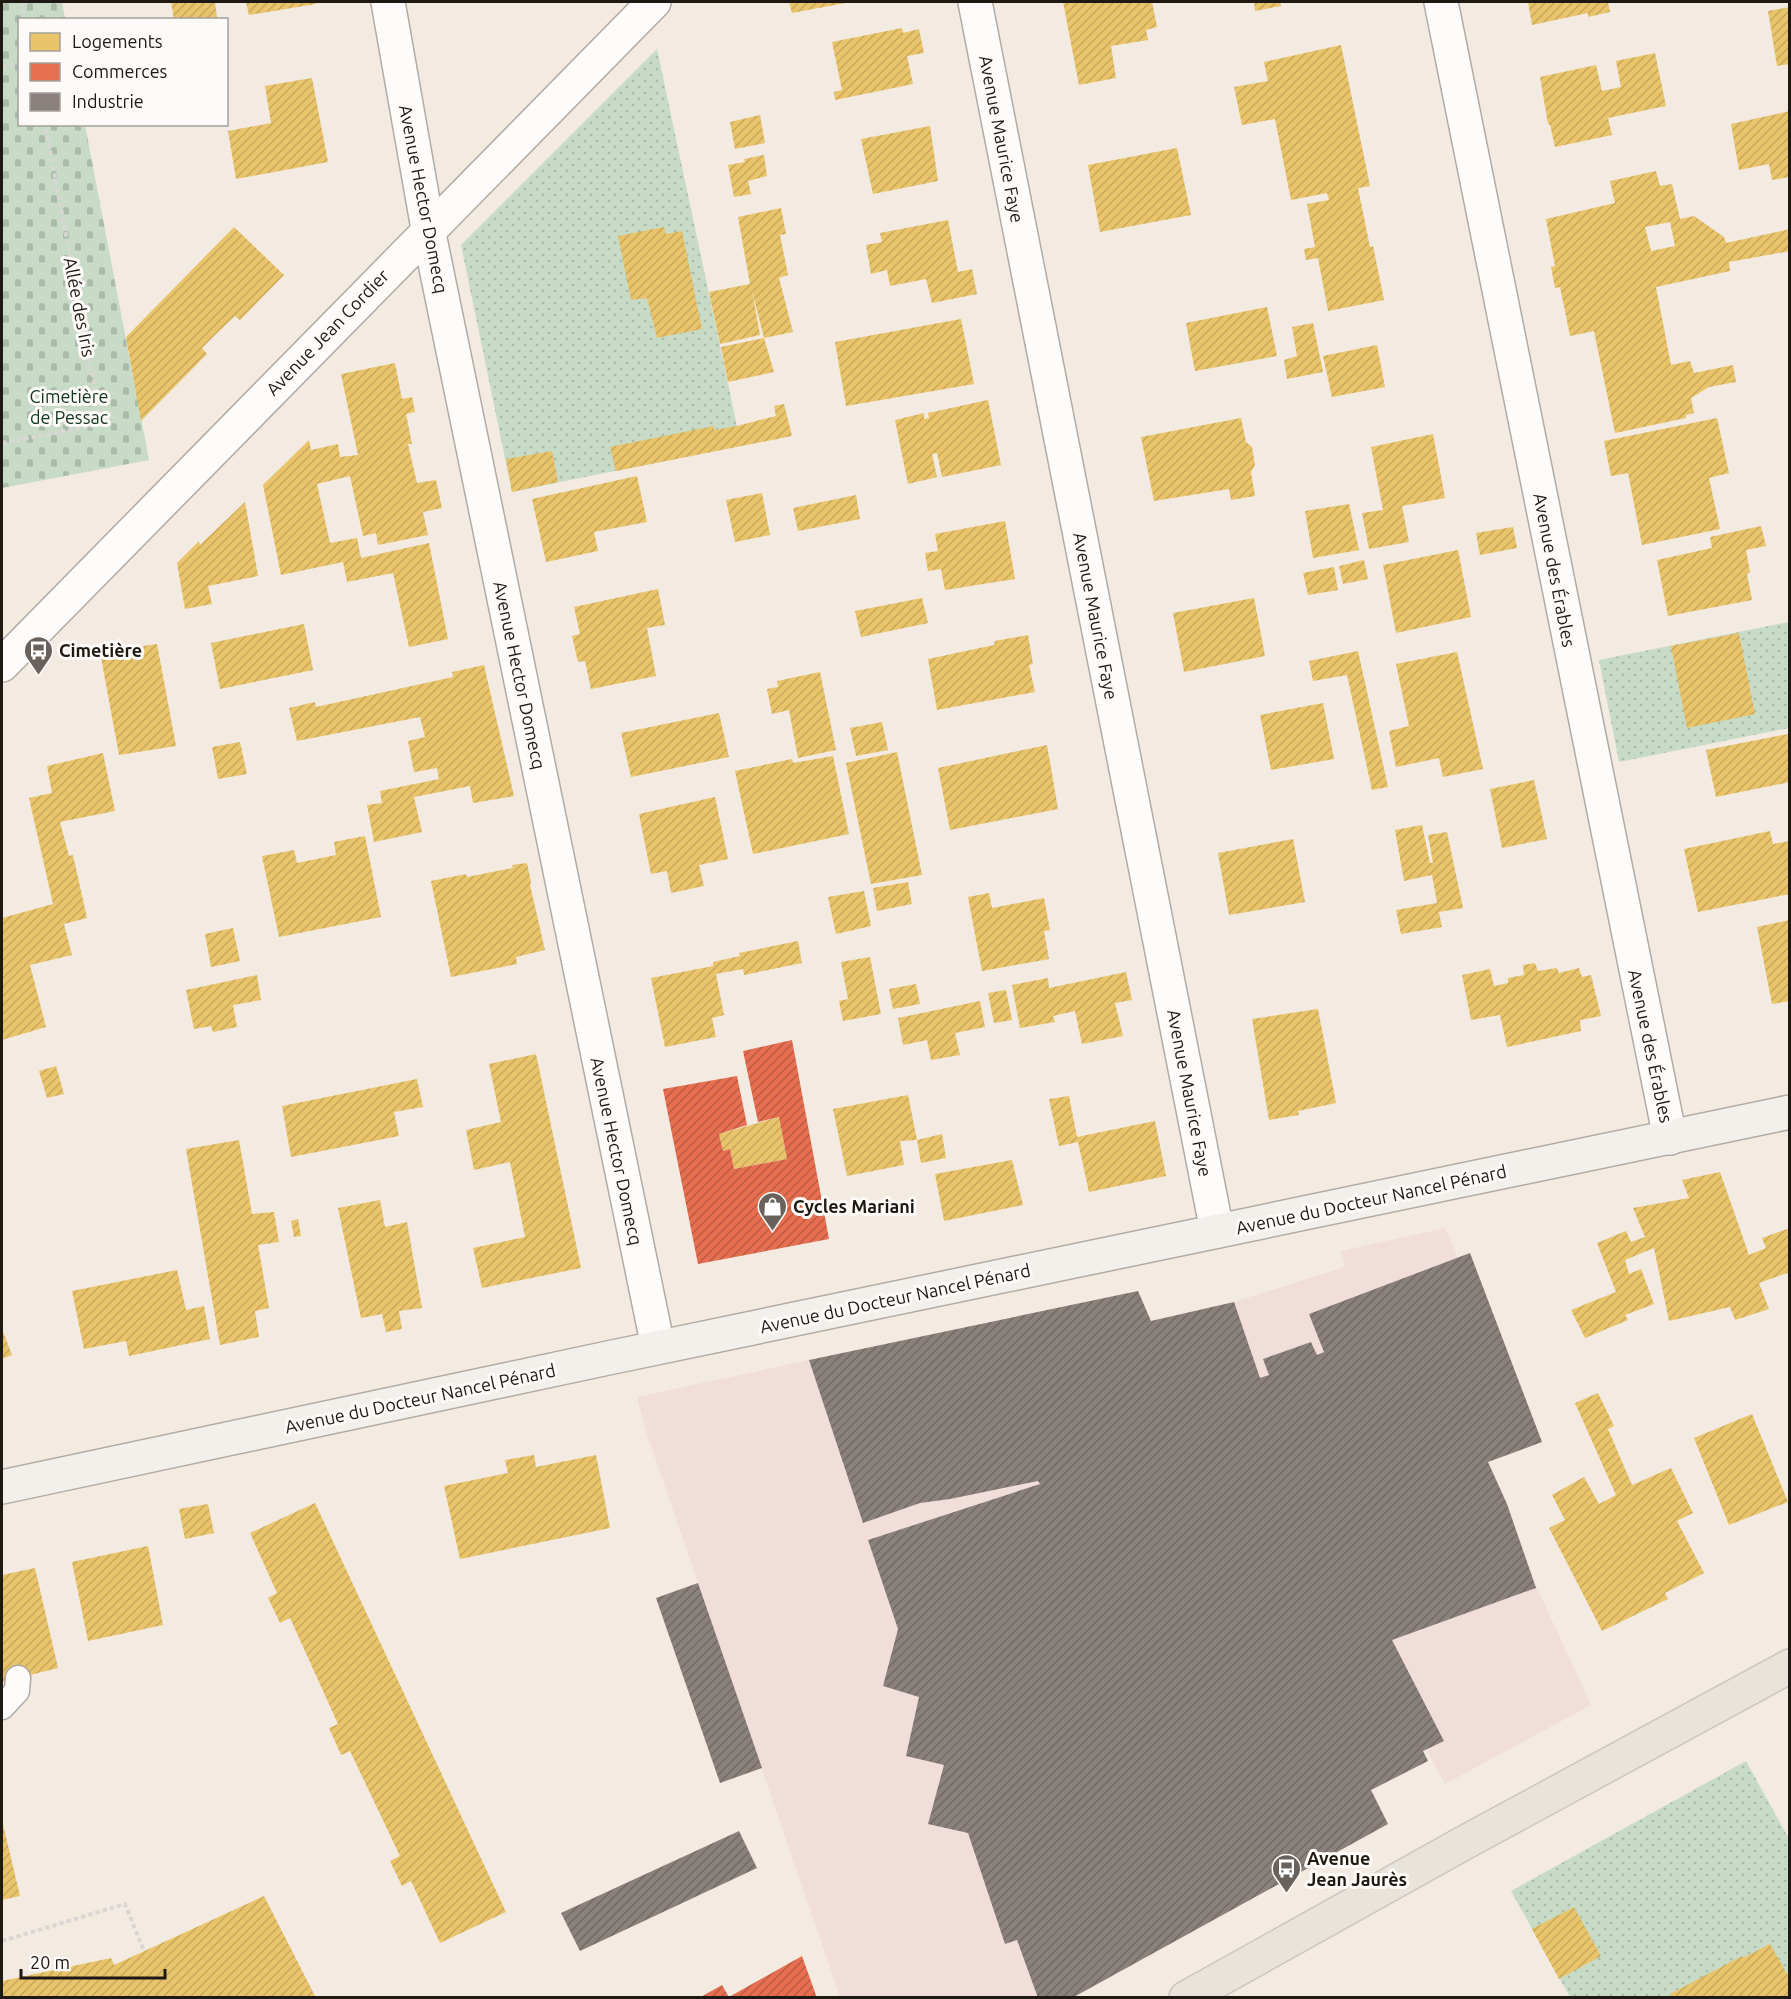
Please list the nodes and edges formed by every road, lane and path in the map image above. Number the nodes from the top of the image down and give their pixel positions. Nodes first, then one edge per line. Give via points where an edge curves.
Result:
1 (22, 2) edge
2 (387, 2) edge
3 (654, 2) edge
4 (975, 2) edge
5 (1441, 2) edge
6 (25, 18) edge
7 (18, 64) edge
8 (2, 67) edge
9 (45, 126) edge
10 (428, 230) junction
11 (2, 443) edge
12 (2, 664) edge
13 (1790, 1112) edge
14 (1670, 1138) junction
15 (1217, 1231) junction
16 (658, 1347) junction
17 (2, 1487) edge
18 (1790, 1666) edge
19 (18, 1678) dead end
20 (2, 1707) edge
21 (2, 1941) edge
22 (144, 1951) dead end
23 (1186, 1998) edge

1 - 6 path
2 - 10 street, Avenue Hector Domecq
3 - 10 street, Avenue Jean Cordier
4 - 15 street, Avenue Maurice Faye
5 - 14 street, Avenue des Érables
7 - 8 path
9 - 11 path, Allée des Iris via 102,424
10 - 12 street, Avenue Jean Cordier
10 - 16 street, Avenue Hector Domecq
13 - 14 main road, Avenue du Docteur Nancel Pénard
14 - 15 main road, Avenue du Docteur Nancel Pénard
15 - 16 main road, Avenue du Docteur Nancel Pénard
16 - 17 main road, Avenue du Docteur Nancel Pénard
18 - 23 main road
19 - 20 lane via 17,1692
21 - 22 path via 124,1904

